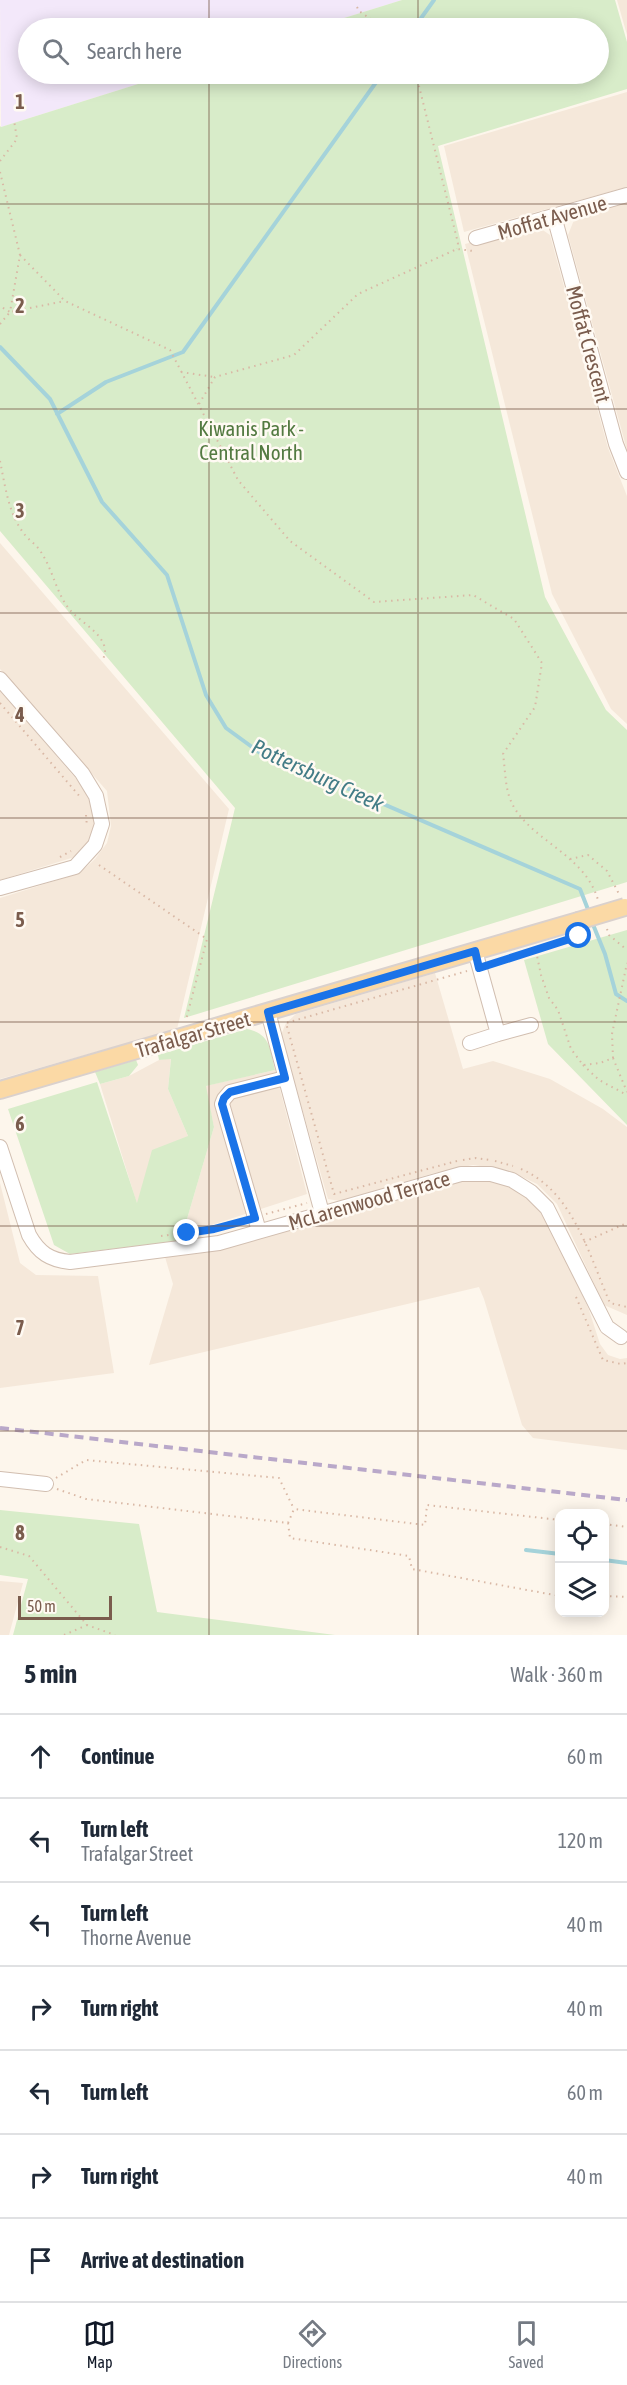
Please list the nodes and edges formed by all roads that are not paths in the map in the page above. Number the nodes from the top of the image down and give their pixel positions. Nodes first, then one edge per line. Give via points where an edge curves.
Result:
1 (627, 195) edge
2 (554, 216) junction
3 (476, 238) dead end
4 (627, 472) edge
5 (0, 680) edge
6 (0, 888) edge
7 (624, 903) edge
8 (477, 960) junction
9 (268, 1012) junction
10 (531, 1025) dead end
11 (498, 1034) junction
12 (470, 1043) dead end
13 (285, 1078) junction
14 (0, 1090) edge
15 (0, 1147) edge
16 (320, 1206) junction
17 (257, 1225) junction
18 (621, 1337) dead end
19 (0, 1479) edge
20 (46, 1485) road end

1 - 2 street, Moffat Avenue
2 - 3 street, Moffat Avenue
2 - 4 street, Moffat Crescent
5 - 6 street via 82,773 96,796 102,824 95,845 75,867
7 - 8 main road, Trafalgar Street, bridge via 578,929
8 - 9 main road, Trafalgar Street
8 - 11 street
9 - 13 street
9 - 14 main road, Trafalgar Street
10 - 11 street
11 - 12 street
13 - 16 street
13 - 17 street via 230,1092 222,1104
15 - 17 street, McLarenwood Terrace via 29,1236 36,1248 55,1261 219,1243
16 - 17 street, McLarenwood Terrace
16 - 18 street, McLarenwood Terrace via 461,1174 490,1174 512,1180 547,1208 607,1327
19 - 20 street

